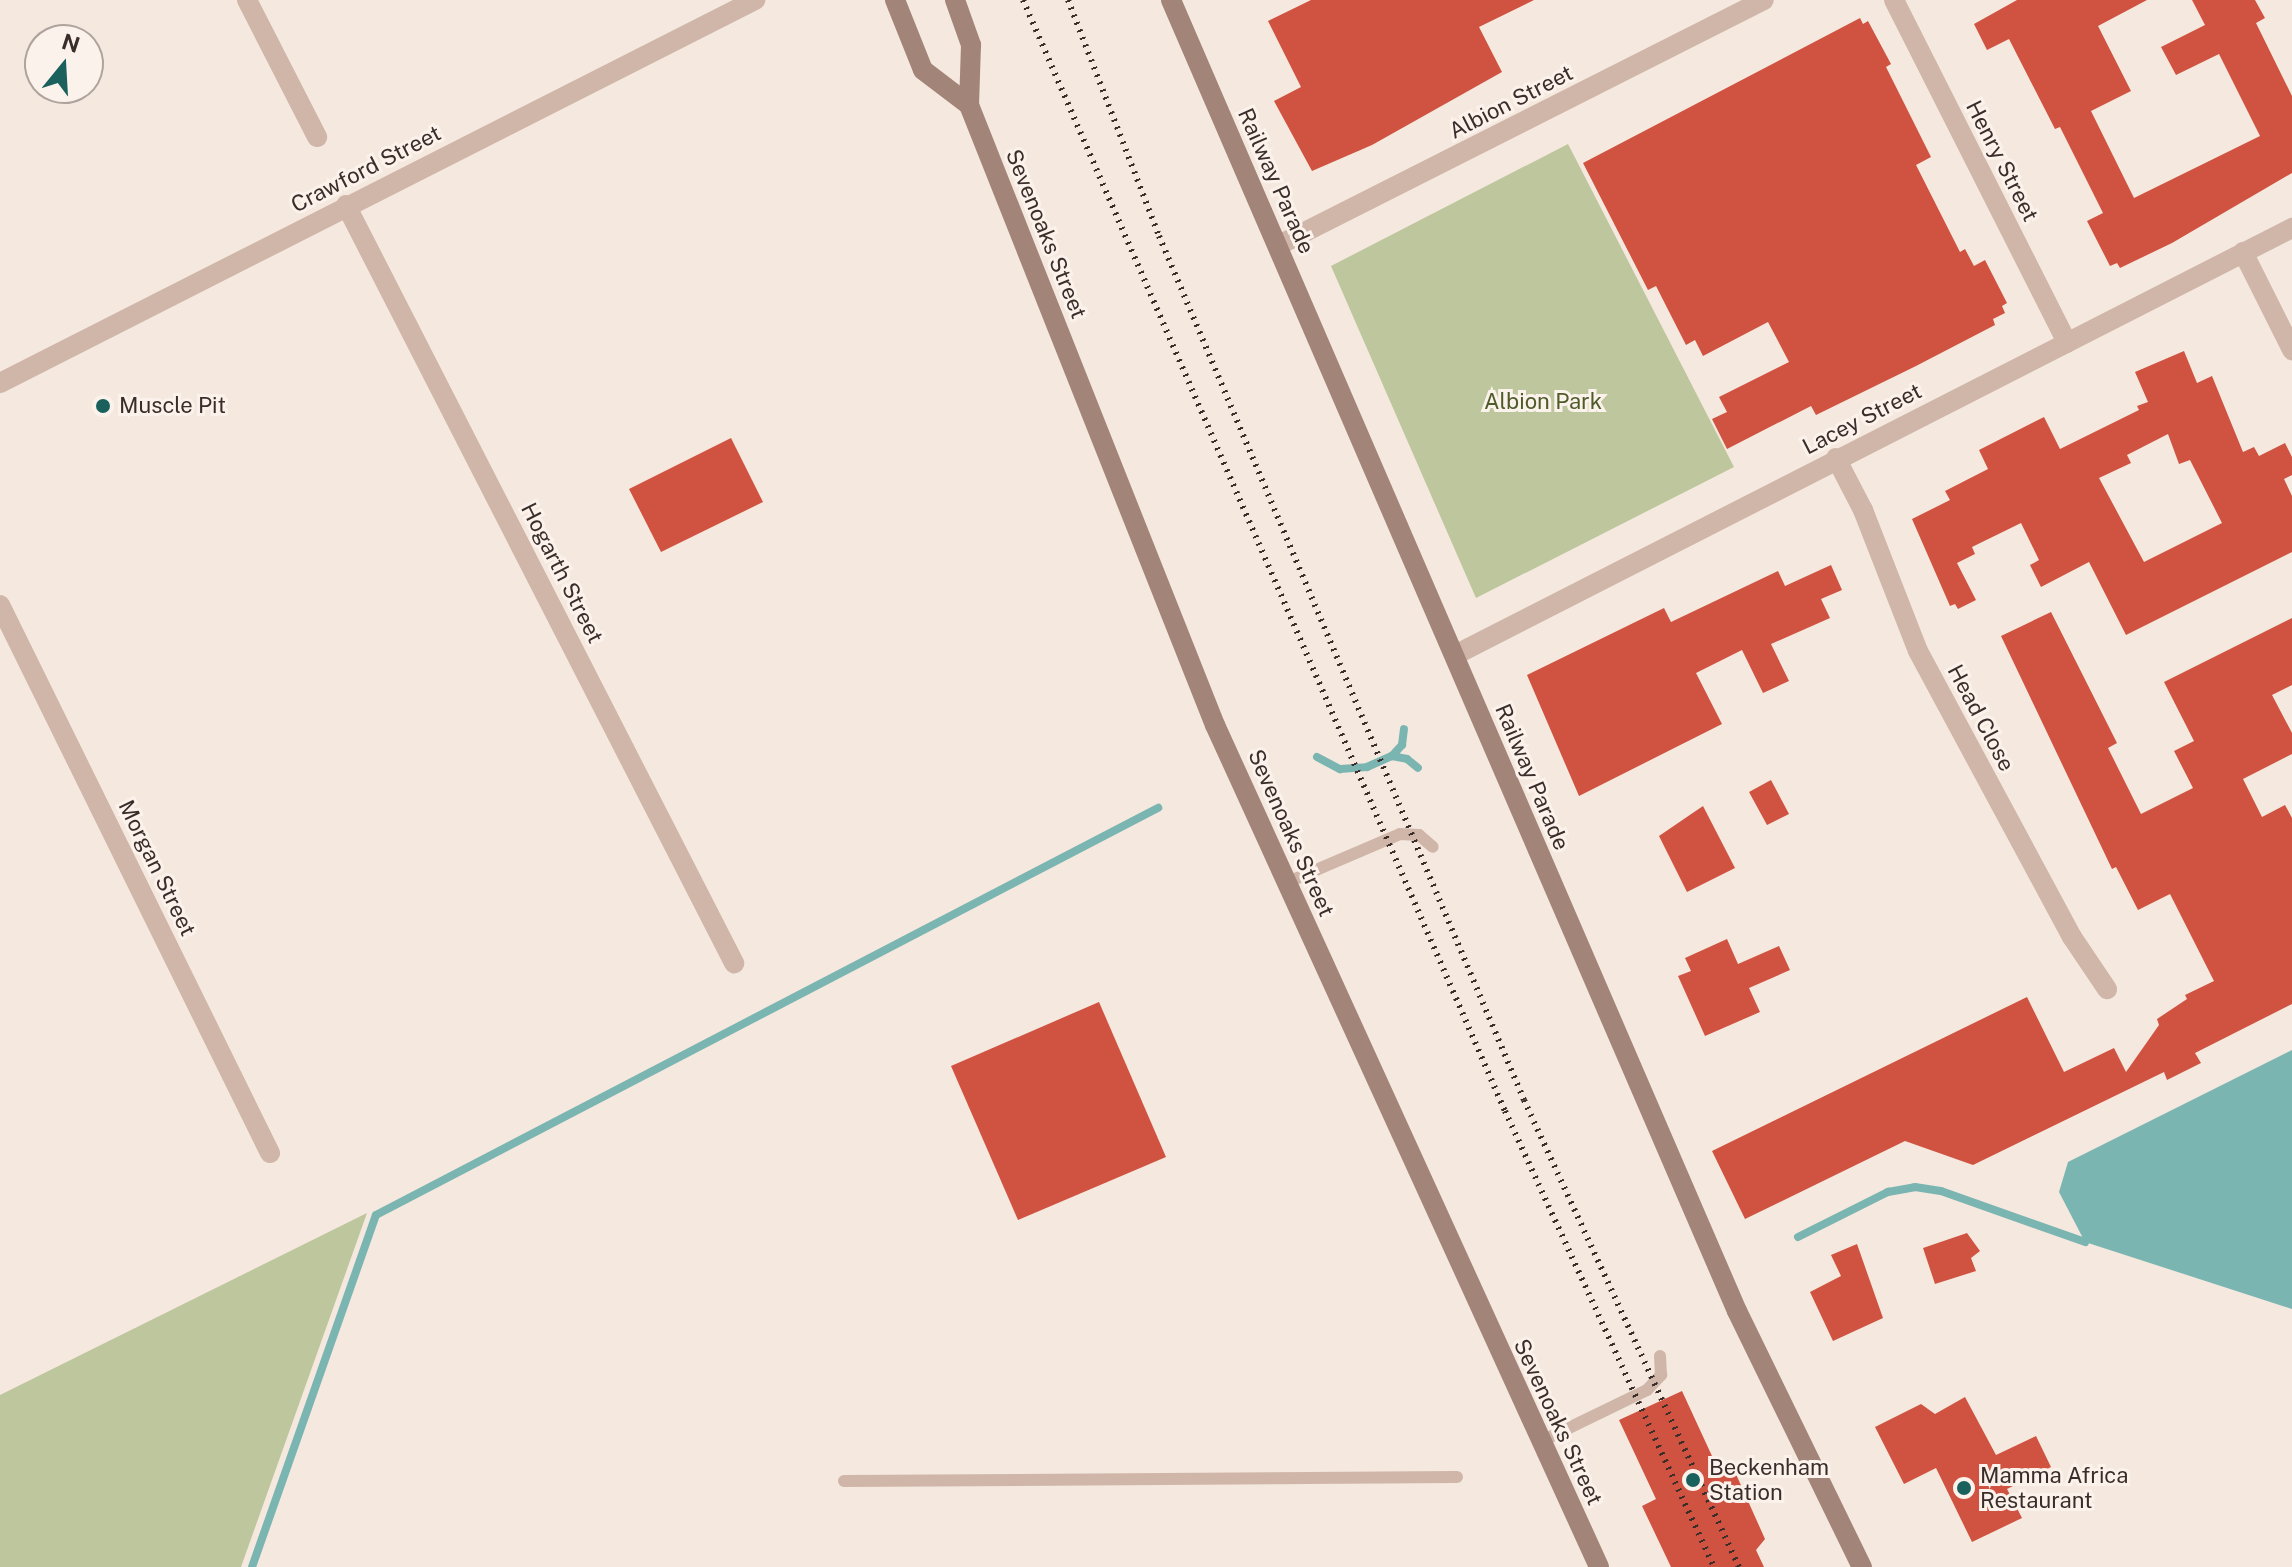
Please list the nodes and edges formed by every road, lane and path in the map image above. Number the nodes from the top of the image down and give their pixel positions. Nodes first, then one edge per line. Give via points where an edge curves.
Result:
1 (247, 0) edge
2 (755, 0) edge
3 (895, 0) edge
4 (955, 0) edge
5 (1171, 0) edge
6 (1764, 0) edge
7 (1894, 0) edge
8 (969, 105) junction
9 (317, 137) dead end
10 (346, 205) junction
11 (2292, 228) edge
12 (1279, 245) junction
13 (2243, 252) junction
14 (2067, 343) junction
15 (2292, 350) edge
16 (0, 383) edge
17 (1836, 458) junction
18 (0, 605) edge
19 (1455, 655) junction
20 (1433, 847) dead end
21 (1288, 882) junction
22 (734, 963) dead end
23 (2107, 989) dead end
24 (270, 1153) dead end
25 (1660, 1356) dead end
26 (1542, 1441) junction
27 (1457, 1477) dead end
28 (844, 1481) dead end
29 (1599, 1567) edge
30 (1862, 1567) edge

1 - 9 street
2 - 10 street, Crawford Street
3 - 8 main road via 923,70
4 - 8 main road, Sevenoaks Street via 971,45
5 - 12 main road, Railway Parade
6 - 12 street, Albion Street
7 - 14 street, Henry Street
8 - 21 main road, Sevenoaks Street via 1215,725
10 - 16 street, Crawford Street
10 - 22 street, Hogarth Street
11 - 13 street, Lacey Street
12 - 19 main road, Railway Parade
13 - 14 street, Lacey Street
13 - 15 street
14 - 17 street, Lacey Street
17 - 19 street, Lacey Street
17 - 23 street, Head Close via 1863,510 1918,651 2072,937
18 - 24 street, Morgan Street
19 - 30 main road, Railway Parade via 1737,1311
20 - 21 lane via 1419,835 1400,834
21 - 26 main road, Sevenoaks Street
25 - 26 lane via 1661,1375 1647,1390
26 - 29 main road, Sevenoaks Street
27 - 28 lane

